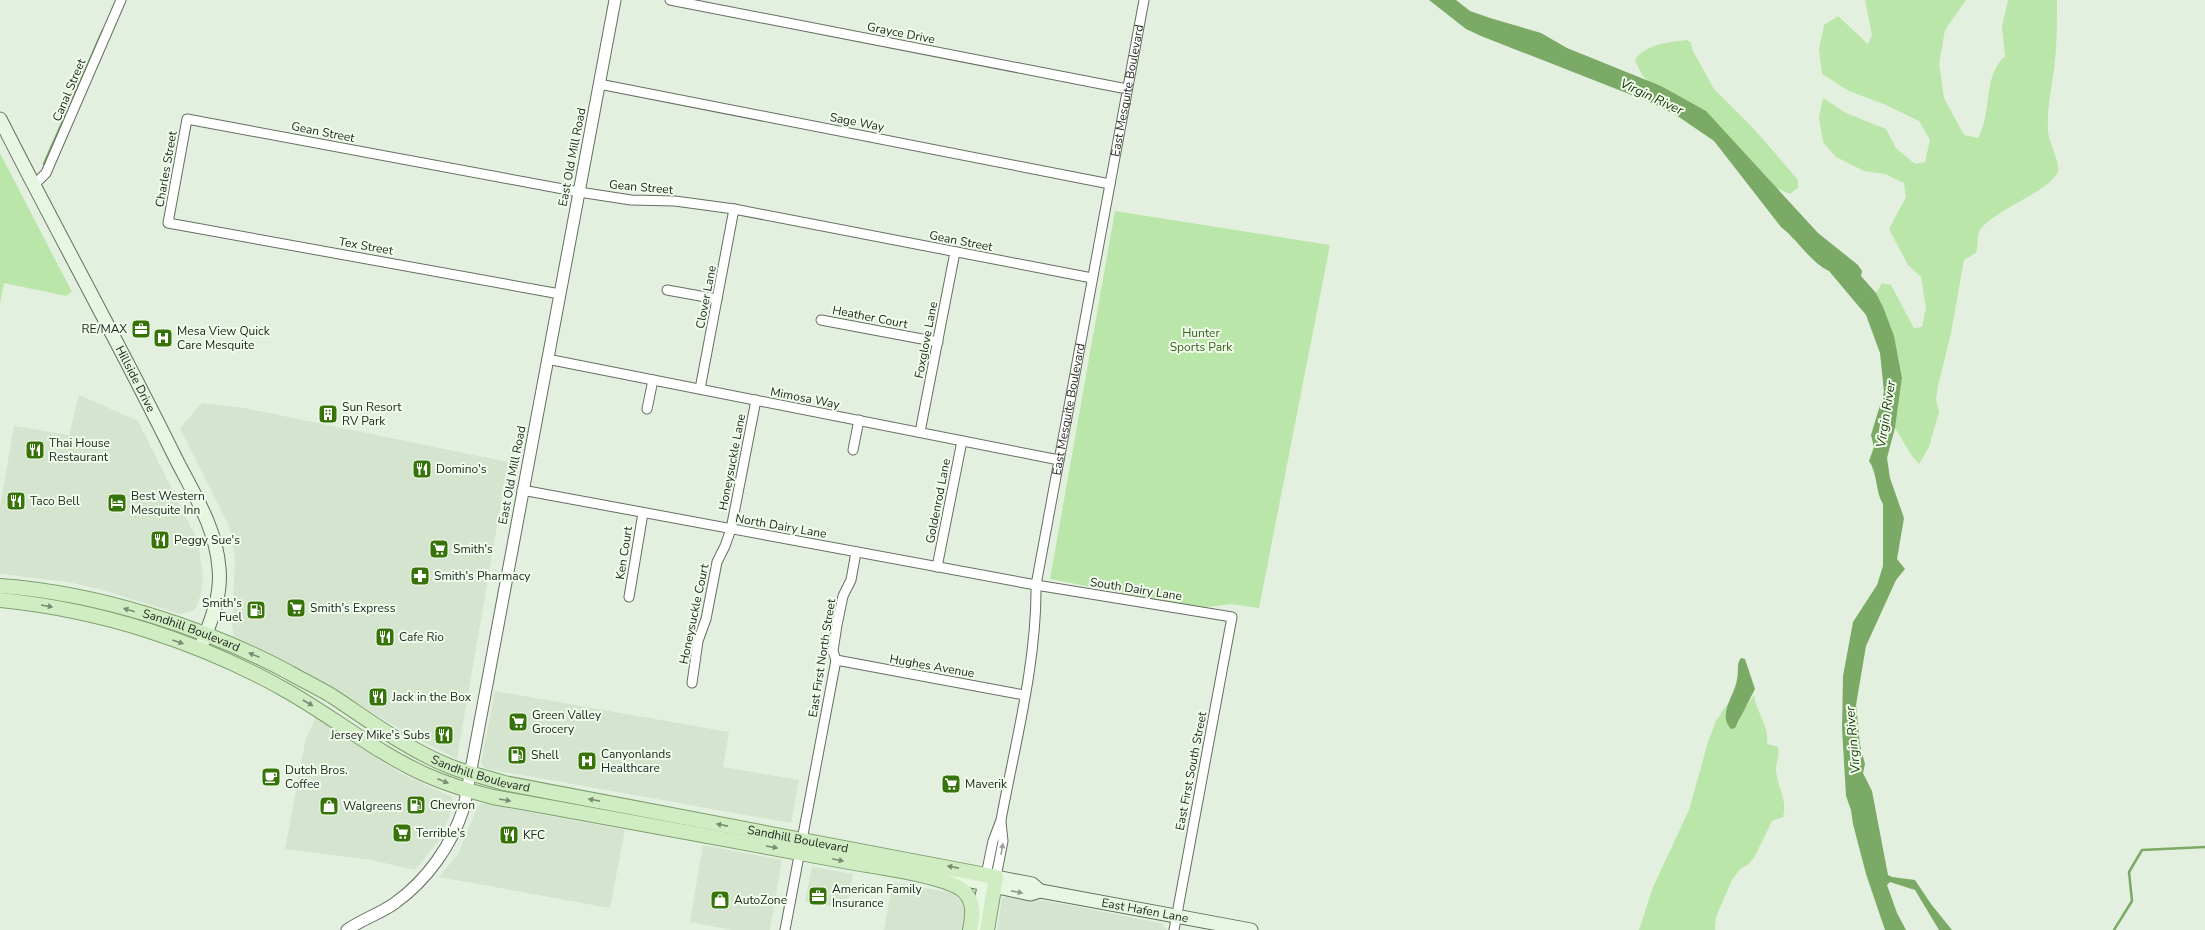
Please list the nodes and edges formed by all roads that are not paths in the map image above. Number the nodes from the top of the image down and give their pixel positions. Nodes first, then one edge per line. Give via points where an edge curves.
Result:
1 (121, 0) edge
2 (615, 0) edge
3 (670, 0) edge
4 (1144, 0) edge
5 (599, 84) junction
6 (1127, 89) junction
7 (0, 119) edge
8 (188, 119) joint
9 (1110, 184) junction
10 (33, 186) junction
11 (579, 192) junction
12 (734, 209) junction
13 (168, 223) joint
14 (955, 252) junction
15 (1092, 278) junction
16 (667, 290) dead end
17 (560, 294) junction
18 (717, 299) junction
19 (821, 320) dead end
20 (938, 342) junction
21 (547, 359) junction
22 (653, 380) junction
23 (700, 389) junction
24 (756, 400) junction
25 (647, 409) dead end
26 (859, 420) junction
27 (920, 432) junction
28 (962, 440) junction
29 (853, 450) dead end
30 (1059, 460) junction
31 (522, 490) junction
32 (643, 513) junction
33 (731, 529) junction
34 (856, 552) junction
35 (937, 567) junction
36 (1036, 585) junction
37 (0, 586) edge
38 (629, 597) dead end
39 (0, 600) edge
40 (1232, 617) joint
41 (206, 635) junction
42 (200, 649) junction
43 (836, 660) junction
44 (692, 683) dead end
45 (1024, 694) junction
46 (469, 772) junction
47 (468, 791) junction
48 (676, 816) junction
49 (607, 818) junction
50 (800, 846) junction
51 (913, 874) junction
52 (990, 881) junction
53 (1176, 915) junction
54 (347, 930) edge
55 (785, 930) edge
56 (970, 930) edge
57 (975, 930) edge
58 (987, 930) edge
59 (1174, 930) edge
60 (1251, 930) edge

1 - 10 street, Canal Street via 46,173
2 - 5 street, East Old Mill Road
3 - 6 street, Grayce Drive
4 - 6 street, East Mesquite Boulevard
5 - 9 street, Sage Way
5 - 11 street, East Old Mill Road
6 - 9 street, East Mesquite Boulevard
7 - 10 main road, Hillside Drive
8 - 11 street, Gean Street
8 - 13 street, Charles Street
9 - 15 street, East Mesquite Boulevard
10 - 41 main road, Hillside Drive via 145,394 208,521 219,575 215,608
11 - 12 street, Gean Street via 632,200 675,201
11 - 17 street, East Old Mill Road
12 - 14 street, Gean Street
12 - 18 street, Clover Lane
13 - 17 street, Tex Street
14 - 15 street, Gean Street
14 - 20 street, Foxglove Lane
15 - 30 street, East Mesquite Boulevard
16 - 18 street
17 - 21 street, East Old Mill Road
18 - 23 street, Clover Lane
19 - 20 street, Heather Court
20 - 27 street, Foxglove Lane
21 - 22 street, Mimosa Way
21 - 31 street, East Old Mill Road
22 - 23 street, Mimosa Way
22 - 25 street
23 - 24 street, Mimosa Way
24 - 26 street, Mimosa Way
24 - 33 street, Honeysuckle Lane
26 - 27 street, Mimosa Way
26 - 29 street
27 - 28 street, Mimosa Way
28 - 30 street, Mimosa Way
28 - 35 street, Goldenrod Lane
30 - 36 street, East Mesquite Boulevard
31 - 32 street, North Dairy Lane
31 - 46 street, East Old Mill Road
32 - 33 street, North Dairy Lane
32 - 38 street, Ken Court
33 - 34 street, North Dairy Lane
33 - 44 street, Honeysuckle Court via 726,546 717,562 706,619 698,641
34 - 35 street, North Dairy Lane
34 - 43 street, East First North Street via 851,580 843,596 837,625 833,651
35 - 36 street, North Dairy Lane
36 - 40 street, South Dairy Lane
36 - 45 street, East Mesquite Boulevard via 1035,629
41 -> 37 main road, Sandhill Boulevard via 104,603
39 -> 42 main road, Sandhill Boulevard via 73,611 121,622
40 - 53 street, East First South Street
41 - 42 main road, Hillside Drive
46 -> 41 main road, Sandhill Boulevard via 449,766 397,739 330,695 258,656
42 -> 47 main road, Sandhill Boulevard via 285,690 424,774
43 - 45 street, Hughes Avenue
43 - 50 street, East First North Street
45 - 52 street, East Mesquite Boulevard via 1001,820 1003,841
46 - 47 street, East Old Mill Road
48 -> 46 main road, Sandhill Boulevard via 504,783
47 -> 49 main road, Sandhill Boulevard
47 - 54 street, East Old Mill Road via 458,826 423,876 395,903
48 - 49 main road via 668,824 619,816
50 -> 48 main road, Sandhill Boulevard
49 -> 50 main road, Sandhill Boulevard
50 -> 51 main road, Sandhill Boulevard
52 -> 50 main road, Sandhill Boulevard
50 - 55 street, East First North Street
51 - 52 main road, Sandhill Boulevard
51 - 56 main road via 952,885 968,895 973,914
52 - 53 main road, East Hafen Lane via 1030,894 1040,891
52 - 57 main road, East Mesquite Boulevard
52 - 58 main road, East Mesquite Boulevard
53 - 59 street, East First South Street
53 - 60 main road, East Hafen Lane

